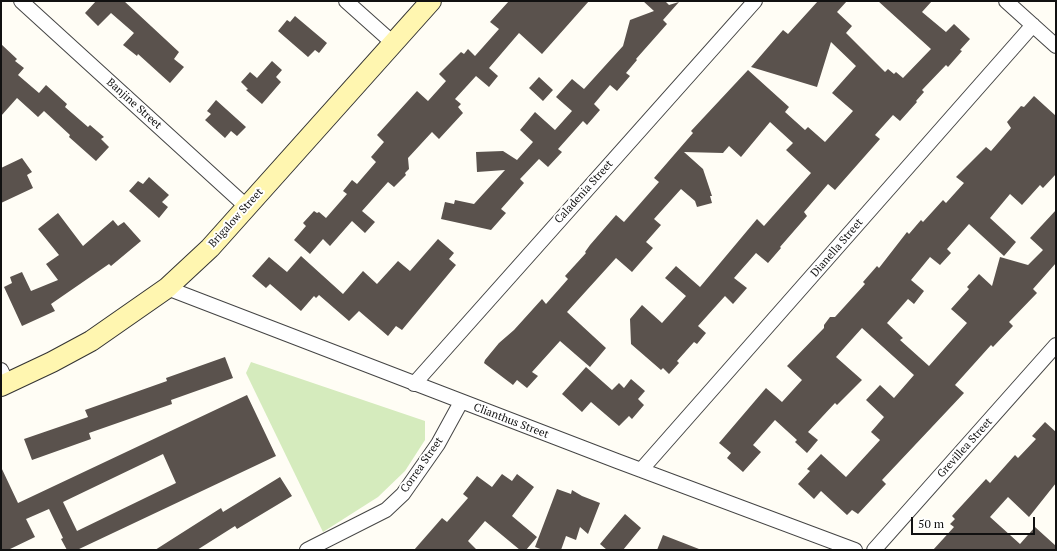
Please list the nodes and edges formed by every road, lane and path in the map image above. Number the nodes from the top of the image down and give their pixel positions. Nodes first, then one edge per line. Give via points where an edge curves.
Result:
1 (21, 1) edge
2 (346, 1) edge
3 (431, 1) edge
4 (755, 1) edge
5 (1006, 1) edge
6 (1033, 25) junction
7 (393, 43) junction
8 (1056, 46) edge
9 (246, 207) junction
10 (168, 288) junction
11 (1056, 345) edge
12 (3, 379) edge
13 (414, 384) junction
14 (461, 402) junction
15 (641, 470) junction
16 (308, 550) edge
17 (855, 550) edge
18 (874, 550) edge

1 - 9 street, Banjine Street
2 - 7 street
3 - 7 street, Brigalow Street
4 - 13 street, Caladenia Street
5 - 6 street
6 - 8 street
6 - 15 street, Dianella Street
7 - 9 street, Brigalow Street
9 - 10 street, Brigalow Street via 210,248
10 - 12 street, Brigalow Street via 91,341 52,362
10 - 13 street, Clianthus Street
11 - 18 street, Grevillea Street
13 - 14 street, Clianthus Street
14 - 15 street, Clianthus Street
14 - 16 street, Correa Street via 438,444 403,494 386,510
15 - 17 street, Clianthus Street

